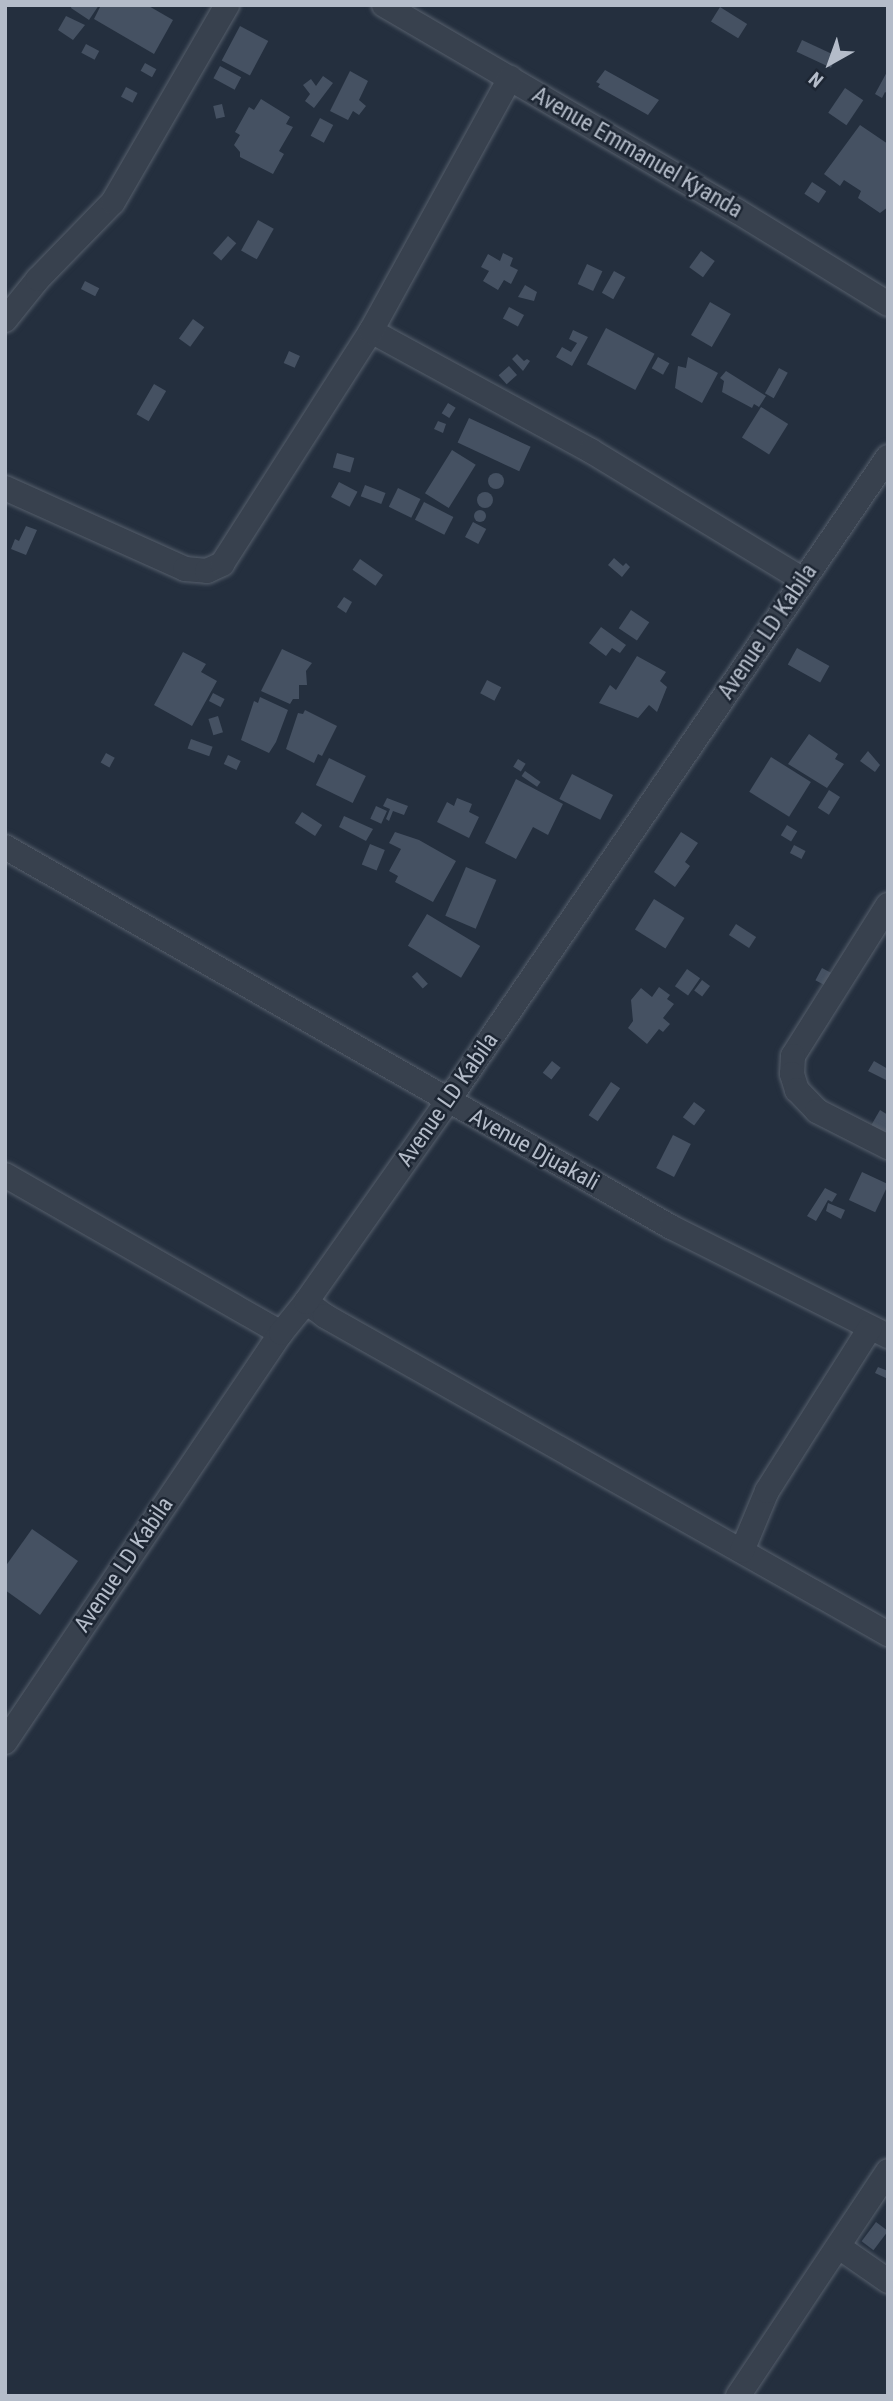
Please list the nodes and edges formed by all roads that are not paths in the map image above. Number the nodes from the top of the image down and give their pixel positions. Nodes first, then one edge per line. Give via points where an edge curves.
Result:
1 (227, 5) edge
2 (384, 5) edge
3 (510, 78) junction
4 (888, 304) edge
5 (5, 320) edge
6 (371, 331) junction
7 (888, 457) edge
8 (5, 488) edge
9 (803, 580) junction
10 (5, 847) edge
11 (888, 905) edge
12 (448, 1101) junction
13 (888, 1147) edge
14 (5, 1175) edge
15 (306, 1302) junction
16 (879, 1332) edge
17 (281, 1333) junction
18 (742, 1551) junction
19 (888, 1634) edge
20 (5, 1742) edge
21 (888, 2171) edge
22 (839, 2248) junction
23 (888, 2281) edge
24 (738, 2396) edge

1 - 5 street via 113,202
2 - 3 street, Avenue Emmanuel Kyanda
3 - 4 street, Avenue Emmanuel Kyanda
3 - 6 street
6 - 8 street via 234,548 222,564 208,571 186,569
6 - 9 street via 591,451
7 - 9 street, Avenue LD Kabila
9 - 12 street, Avenue LD Kabila
10 - 12 street, Avenue Djuakali
11 - 13 street via 793,1056 792,1074 797,1090 817,1111
12 - 15 street, Avenue LD Kabila
12 - 16 street, Avenue Djuakali via 671,1227
14 - 17 street
15 - 17 street, Avenue LD Kabila
15 - 18 street
16 - 18 street via 767,1491
17 - 20 street, Avenue LD Kabila
18 - 19 street
21 - 22 street
22 - 23 street
22 - 24 street

